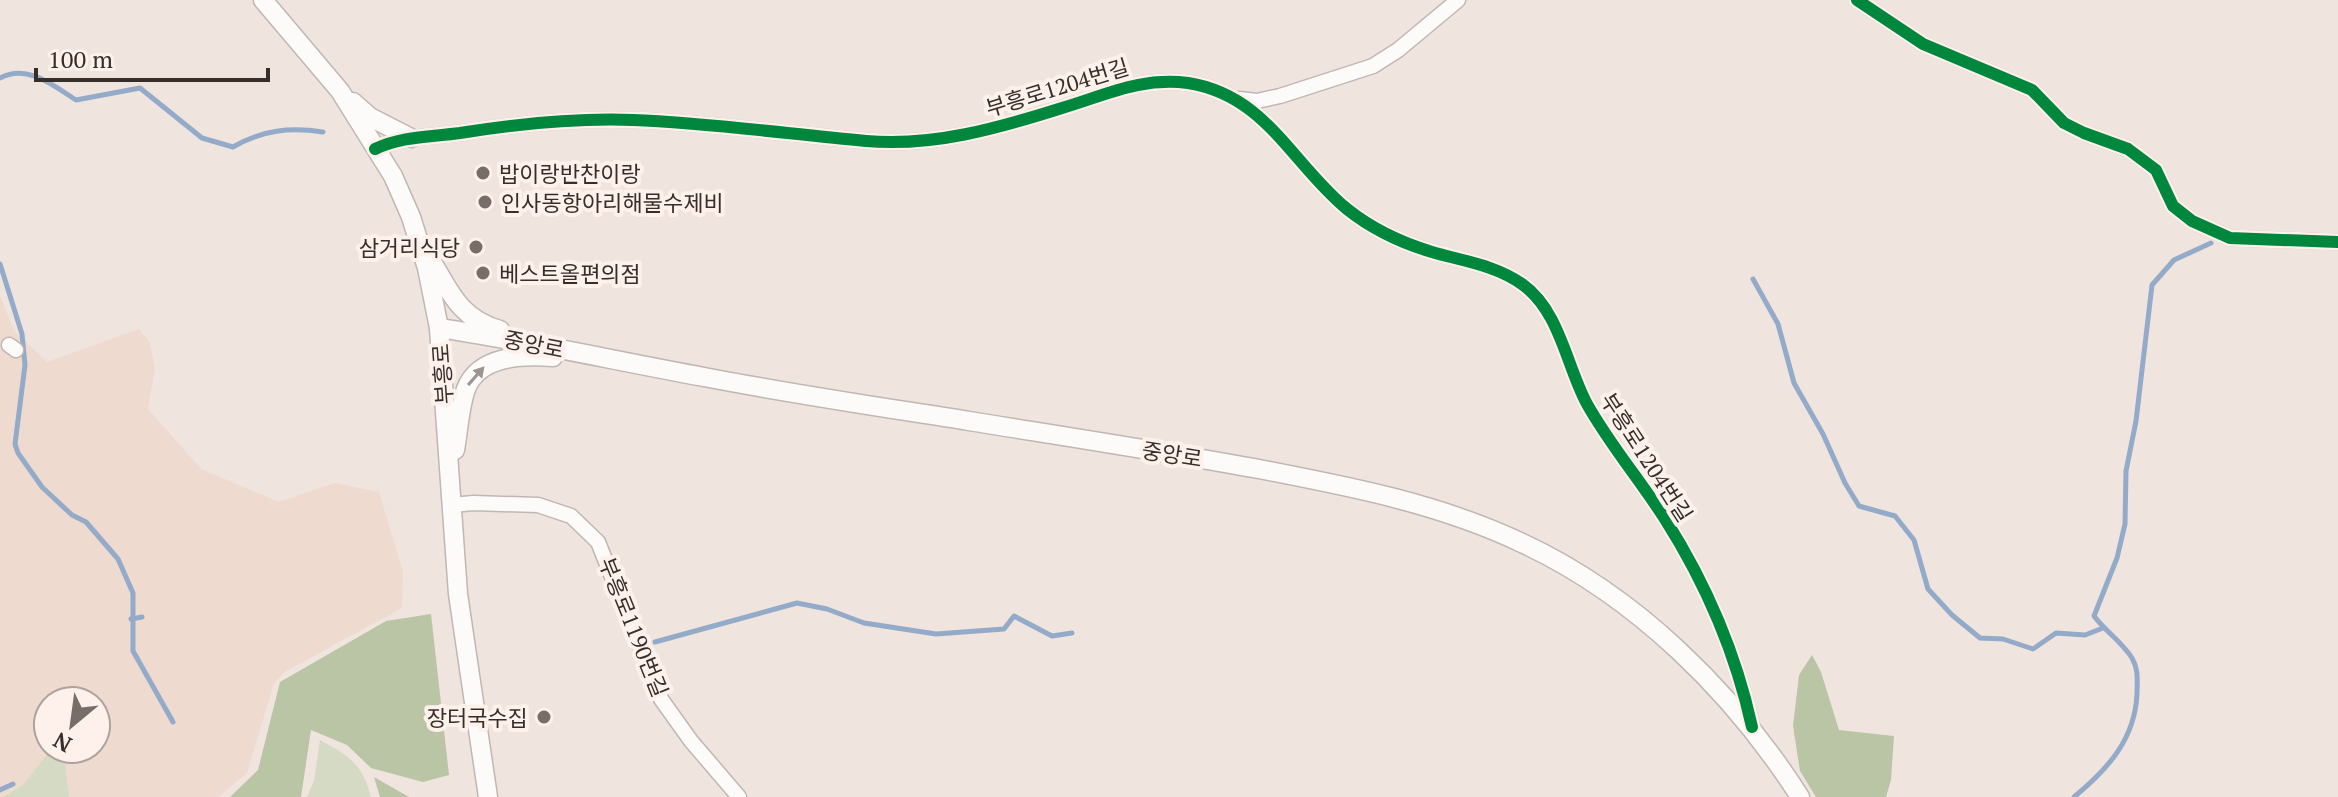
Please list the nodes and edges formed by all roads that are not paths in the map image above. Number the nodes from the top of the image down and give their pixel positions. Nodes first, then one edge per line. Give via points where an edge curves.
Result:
1 (263, 0) edge
2 (1458, 0) edge
3 (1857, 0) edge
4 (340, 91) junction
5 (1235, 99) junction
6 (411, 138) junction
7 (375, 149) junction
8 (418, 239) junction
9 (2338, 242) edge
10 (439, 328) junction
11 (551, 348) junction
12 (630, 363) junction
13 (450, 477) junction
14 (453, 505) junction
15 (1752, 727) junction
16 (488, 797) edge
17 (739, 797) edge
18 (1800, 797) edge

1 - 4 main road, 부흥로
2 - 5 street, 부흥로1204번길 via 1373,66 1280,96
3 - 9 street via 1923,44 2032,90 2064,123 2128,149 2156,170 2173,206 2192,221 2230,238
4 - 6 main road via 370,117
4 - 7 main road, 부흥로
5 - 6 street, 부흥로1204번길 via 1190,84 1149,80 996,127 914,141 629,120 524,124
5 - 15 street, 부흥로1204번길 via 1257,113 1357,217 1406,243 1505,274 1539,300 1588,404 1699,581 1739,673
6 - 7 street, 부흥로1204번길
7 - 8 main road, 부흥로 via 393,176
8 - 10 main road, 부흥로
8 - 11 main road via 461,309 484,324
10 - 11 main road, 중앙로
10 - 13 main road, 부흥로
11 - 12 main road, 중앙로
13 -> 12 main road via 465,391 483,367 535,356
12 - 15 main road, 중앙로 via 1232,464 1425,506 1525,544 1588,581 1649,625
13 - 14 main road, 부흥로
14 - 16 main road, 부흥로 via 458,594
14 - 17 street, 부흥로1190번길 via 538,505 571,516 598,542 661,699
15 - 18 main road, 중앙로

